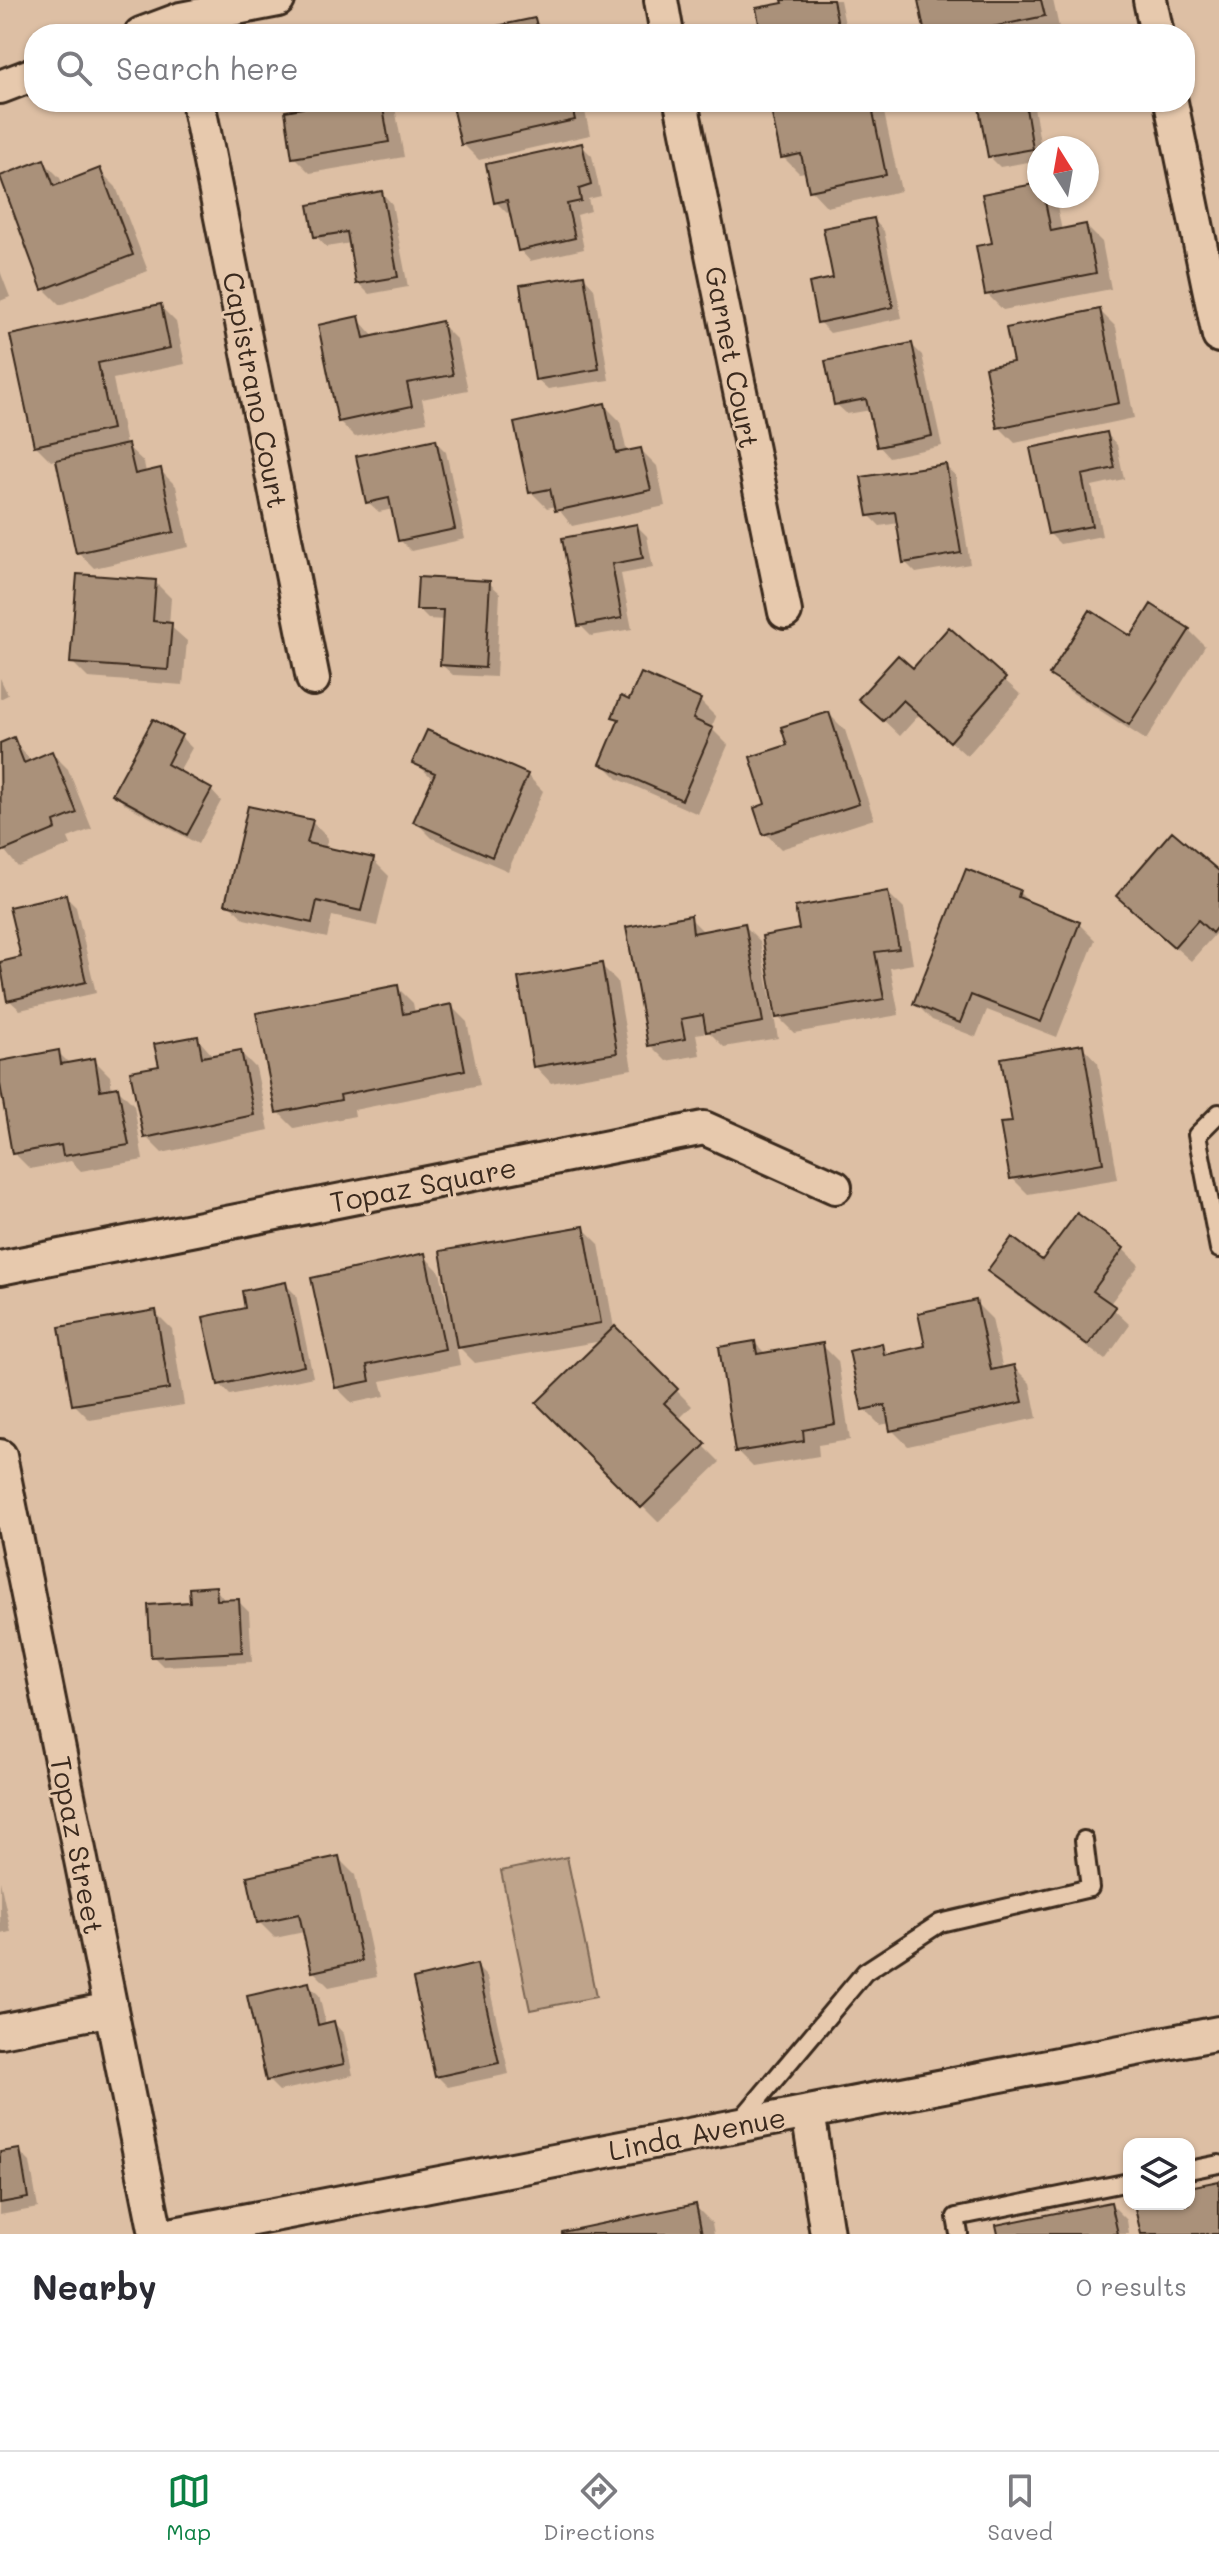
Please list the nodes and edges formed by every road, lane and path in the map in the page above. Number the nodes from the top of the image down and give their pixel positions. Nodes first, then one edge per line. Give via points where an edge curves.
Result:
1 (278, 0) edge
2 (661, 0) edge
3 (1150, 0) edge
4 (190, 24) edge
5 (665, 24) edge
6 (1155, 24) edge
7 (24, 78) edge
8 (0, 87) edge
9 (200, 112) edge
10 (683, 112) edge
11 (1173, 112) edge
12 (1219, 336) edge
13 (785, 612) dead end
14 (313, 679) dead end
15 (1219, 1113) edge
16 (835, 1187) dead end
17 (1219, 1249) edge
18 (0, 1268) edge
19 (0, 1456) edge
20 (8, 1542) edge
21 (1084, 1840) dead end
22 (111, 2009) junction
23 (0, 2031) edge
24 (1219, 2033) edge
25 (808, 2112) junction
26 (735, 2126) junction
27 (1219, 2164) edge
28 (1195, 2169) edge
29 (1123, 2183) edge
30 (156, 2234) edge
31 (175, 2234) edge
32 (827, 2234) edge
33 (959, 2234) edge

1 - 4 street
2 - 5 street
3 - 6 street
7 - 8 street
9 - 14 street, Capistrano Court
10 - 13 street, Garnet Court
11 - 12 street
15 - 17 lane via 1197,1135
16 - 18 street, Topaz Square via 704,1128
19 - 20 street, Topaz Street
20 - 22 street, Topaz Street
21 - 26 lane via 1090,1888 940,1923 865,1972
22 - 23 street
22 - 30 street, Topaz Street
24 - 25 street, Linda Avenue
25 - 26 street, Linda Avenue
25 - 32 street
26 - 31 street, Linda Avenue
27 - 28 lane
29 - 33 lane via 956,2217

